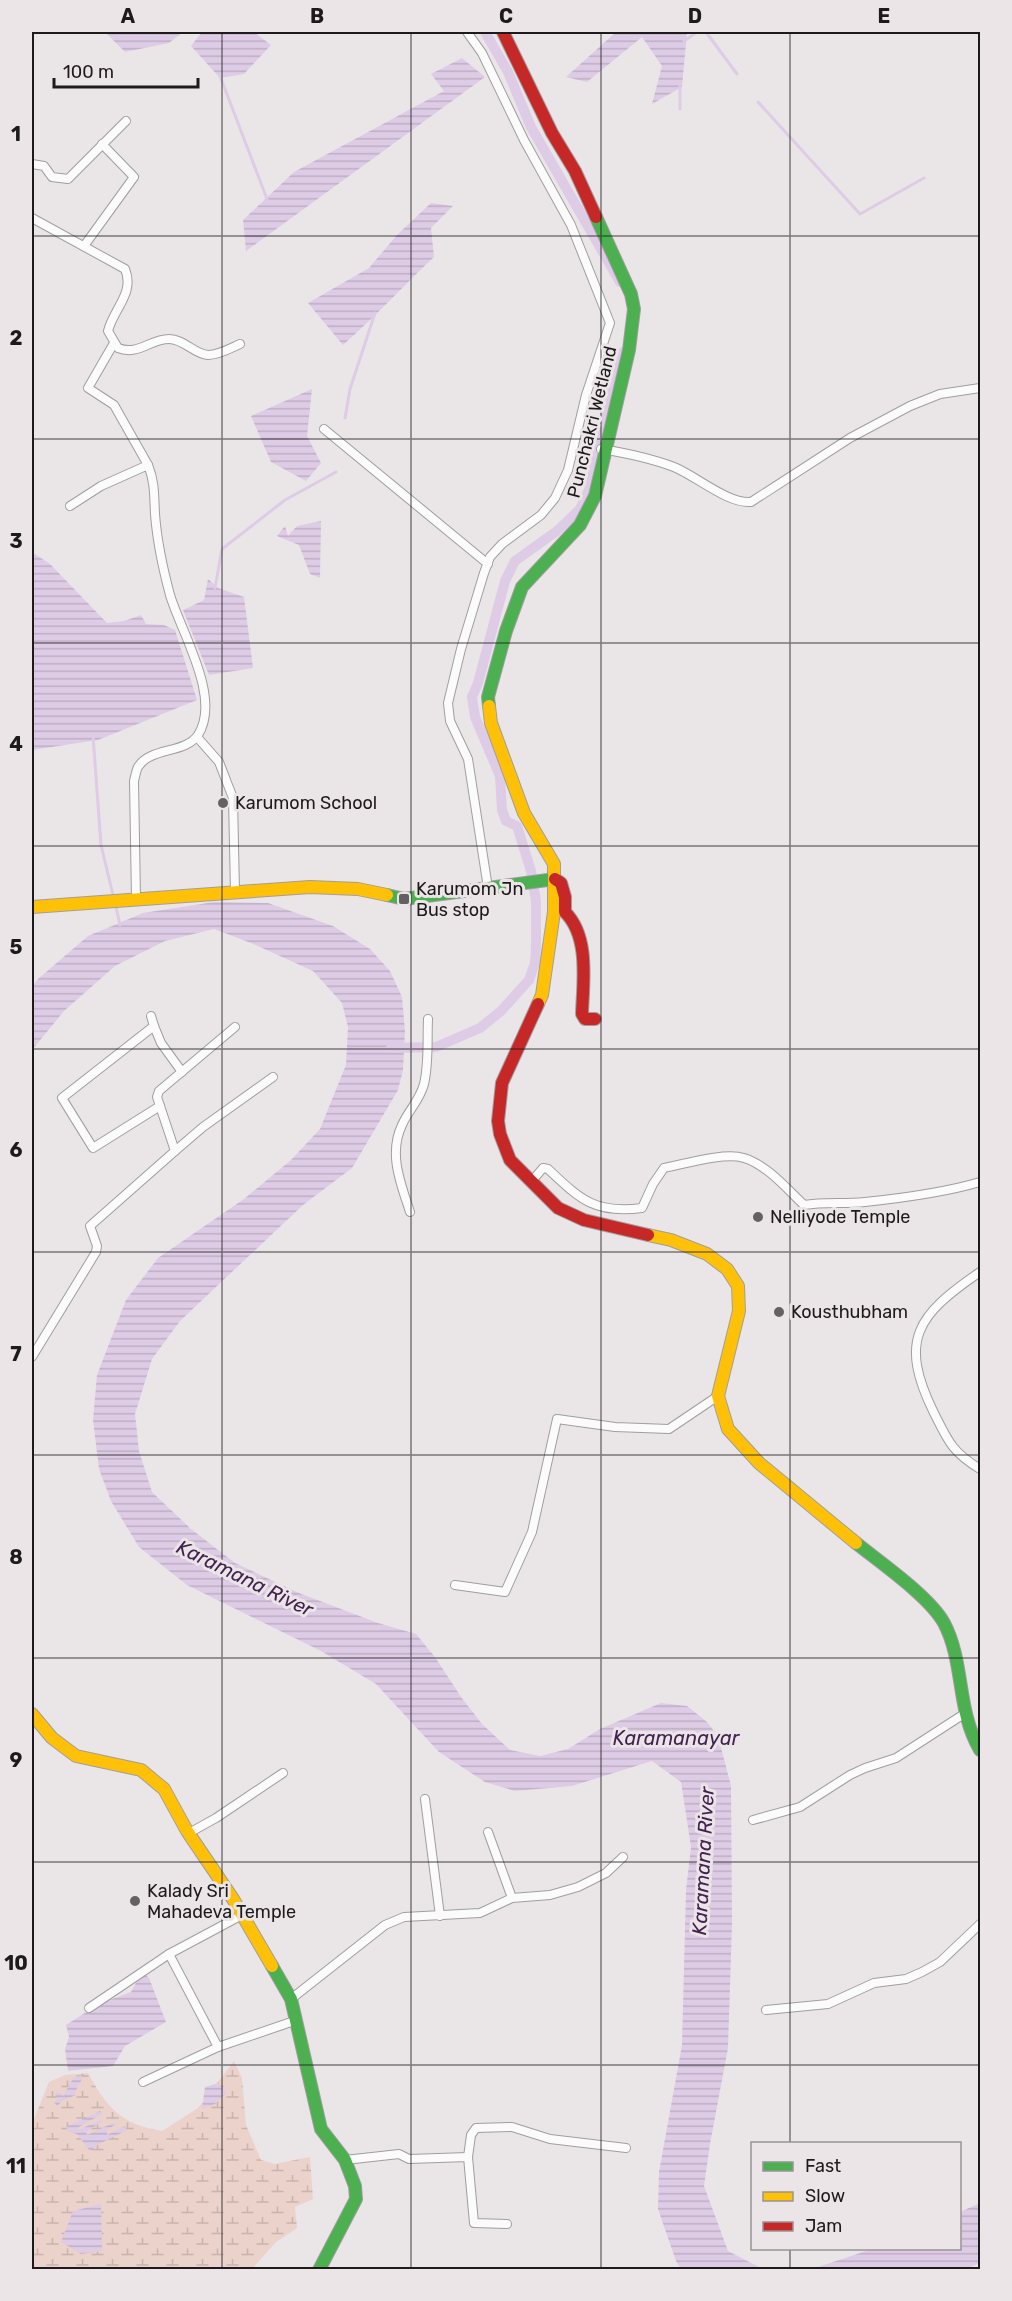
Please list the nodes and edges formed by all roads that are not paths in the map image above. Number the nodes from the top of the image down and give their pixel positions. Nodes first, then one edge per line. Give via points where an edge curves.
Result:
1 (467, 32) edge
2 (503, 32) edge
3 (126, 121) dead end
4 (102, 144) junction
5 (32, 164) edge
6 (32, 218) edge
7 (84, 246) junction
8 (114, 344) junction
9 (240, 344) dead end
10 (981, 388) edge
11 (324, 429) dead end
12 (603, 449) junction
13 (148, 465) junction
14 (70, 506) dead end
15 (488, 564) junction
16 (197, 737) junction
17 (555, 879) junction
18 (488, 888) junction
19 (235, 892) junction
20 (136, 899) junction
21 (32, 907) edge
22 (151, 1016) dead end
23 (428, 1019) dead end
24 (595, 1019) dead end
25 (154, 1026) junction
26 (235, 1027) dead end
27 (182, 1072) junction
28 (273, 1077) dead end
29 (160, 1106) junction
30 (175, 1151) junction
31 (531, 1182) junction
32 (981, 1182) edge
33 (410, 1212) dead end
34 (981, 1272) edge
35 (32, 1358) edge
36 (718, 1396) junction
37 (981, 1469) edge
38 (455, 1585) dead end
39 (32, 1714) edge
40 (964, 1714) junction
41 (981, 1750) edge
42 (283, 1773) dead end
43 (425, 1798) dead end
44 (753, 1820) dead end
45 (488, 1832) dead end
46 (189, 1833) junction
47 (623, 1857) dead end
48 (512, 1898) junction
49 (242, 1915) junction
50 (440, 1916) junction
51 (981, 1924) edge
52 (170, 1954) junction
53 (291, 1999) junction
54 (89, 2008) dead end
55 (766, 2010) dead end
56 (297, 2020) junction
57 (218, 2047) junction
58 (143, 2082) dead end
59 (626, 2148) dead end
60 (468, 2157) junction
61 (345, 2160) junction
62 (507, 2224) dead end
63 (319, 2270) edge

1 - 15 street via 482,53 571,225 610,323 586,395 568,470 555,498 541,515 502,544
2 - 12 street, Punchakri Wetland via 575,171 633,302 629,350
3 - 4 street
4 - 5 street via 68,179 52,177 44,166
4 - 7 street via 134,177
6 - 7 street
7 - 8 street via 125,269 129,279 129,287 110,322 108,331
8 - 9 street via 134,351 169,339 209,355
8 - 13 street via 88,388 114,405
10 - 12 street via 940,394 910,406 850,438 751,502 736,501 676,468
11 - 15 street
12 - 17 street, Punchakri Wetland via 595,496 580,525 522,587 488,697 491,723 524,813 554,864
13 - 14 street via 101,486
13 - 16 street via 154,479 161,556 171,597 200,669 205,705
15 - 18 street via 448,703 450,721 468,759
16 - 19 street via 219,762 234,798
16 - 20 street via 148,758 139,766 134,781
17 - 18 street
17 - 24 street, Punchakri Wetland via 561,883 565,912 579,936 583,956 582,1014 585,1019
17 - 31 street via 542,995 502,1083 498,1121 510,1160
18 - 19 street via 404,899 345,888
19 - 20 street
20 - 21 street
22 - 25 street
23 - 33 street via 420,1095 401,1126 396,1150 399,1180
25 - 27 street
25 - 29 street via 62,1098 93,1148
26 - 27 street
27 - 29 street via 159,1091
28 - 30 street
29 - 30 street
30 - 35 street via 90,1226 96,1252
31 - 32 street via 543,1168 548,1169 596,1207 621,1211 642,1208 664,1168 708,1158 743,1158 765,1170 804,1205 862,1202
31 - 36 street via 558,1208 584,1220 671,1240 707,1254 727,1269 738,1286 739,1311
34 - 37 street via 940,1302 918,1335 915,1352 923,1390 951,1446
36 - 38 street via 669,1429 557,1419 532,1532 505,1592
36 - 40 street via 728,1429 759,1463 944,1619 952,1641
39 - 46 street via 52,1738 76,1756 141,1770 164,1789
40 - 41 street
40 - 44 street via 896,1758 850,1775 800,1807
42 - 46 street
43 - 50 street
45 - 48 street
46 - 49 street
47 - 48 street via 606,1873 578,1887 550,1895
48 - 50 street via 480,1912
49 - 52 street
49 - 53 street
50 - 53 street via 404,1917 385,1925
51 - 55 street via 940,1962 906,1979 874,1983 828,2004
52 - 54 street
52 - 57 street
53 - 56 street
56 - 57 street
56 - 61 street via 321,2129
57 - 58 street
59 - 60 street via 550,2139 512,2127 476,2128
60 - 61 street via 409,2159 399,2154
60 - 62 street via 474,2223
61 - 63 street via 356,2186 356,2199

